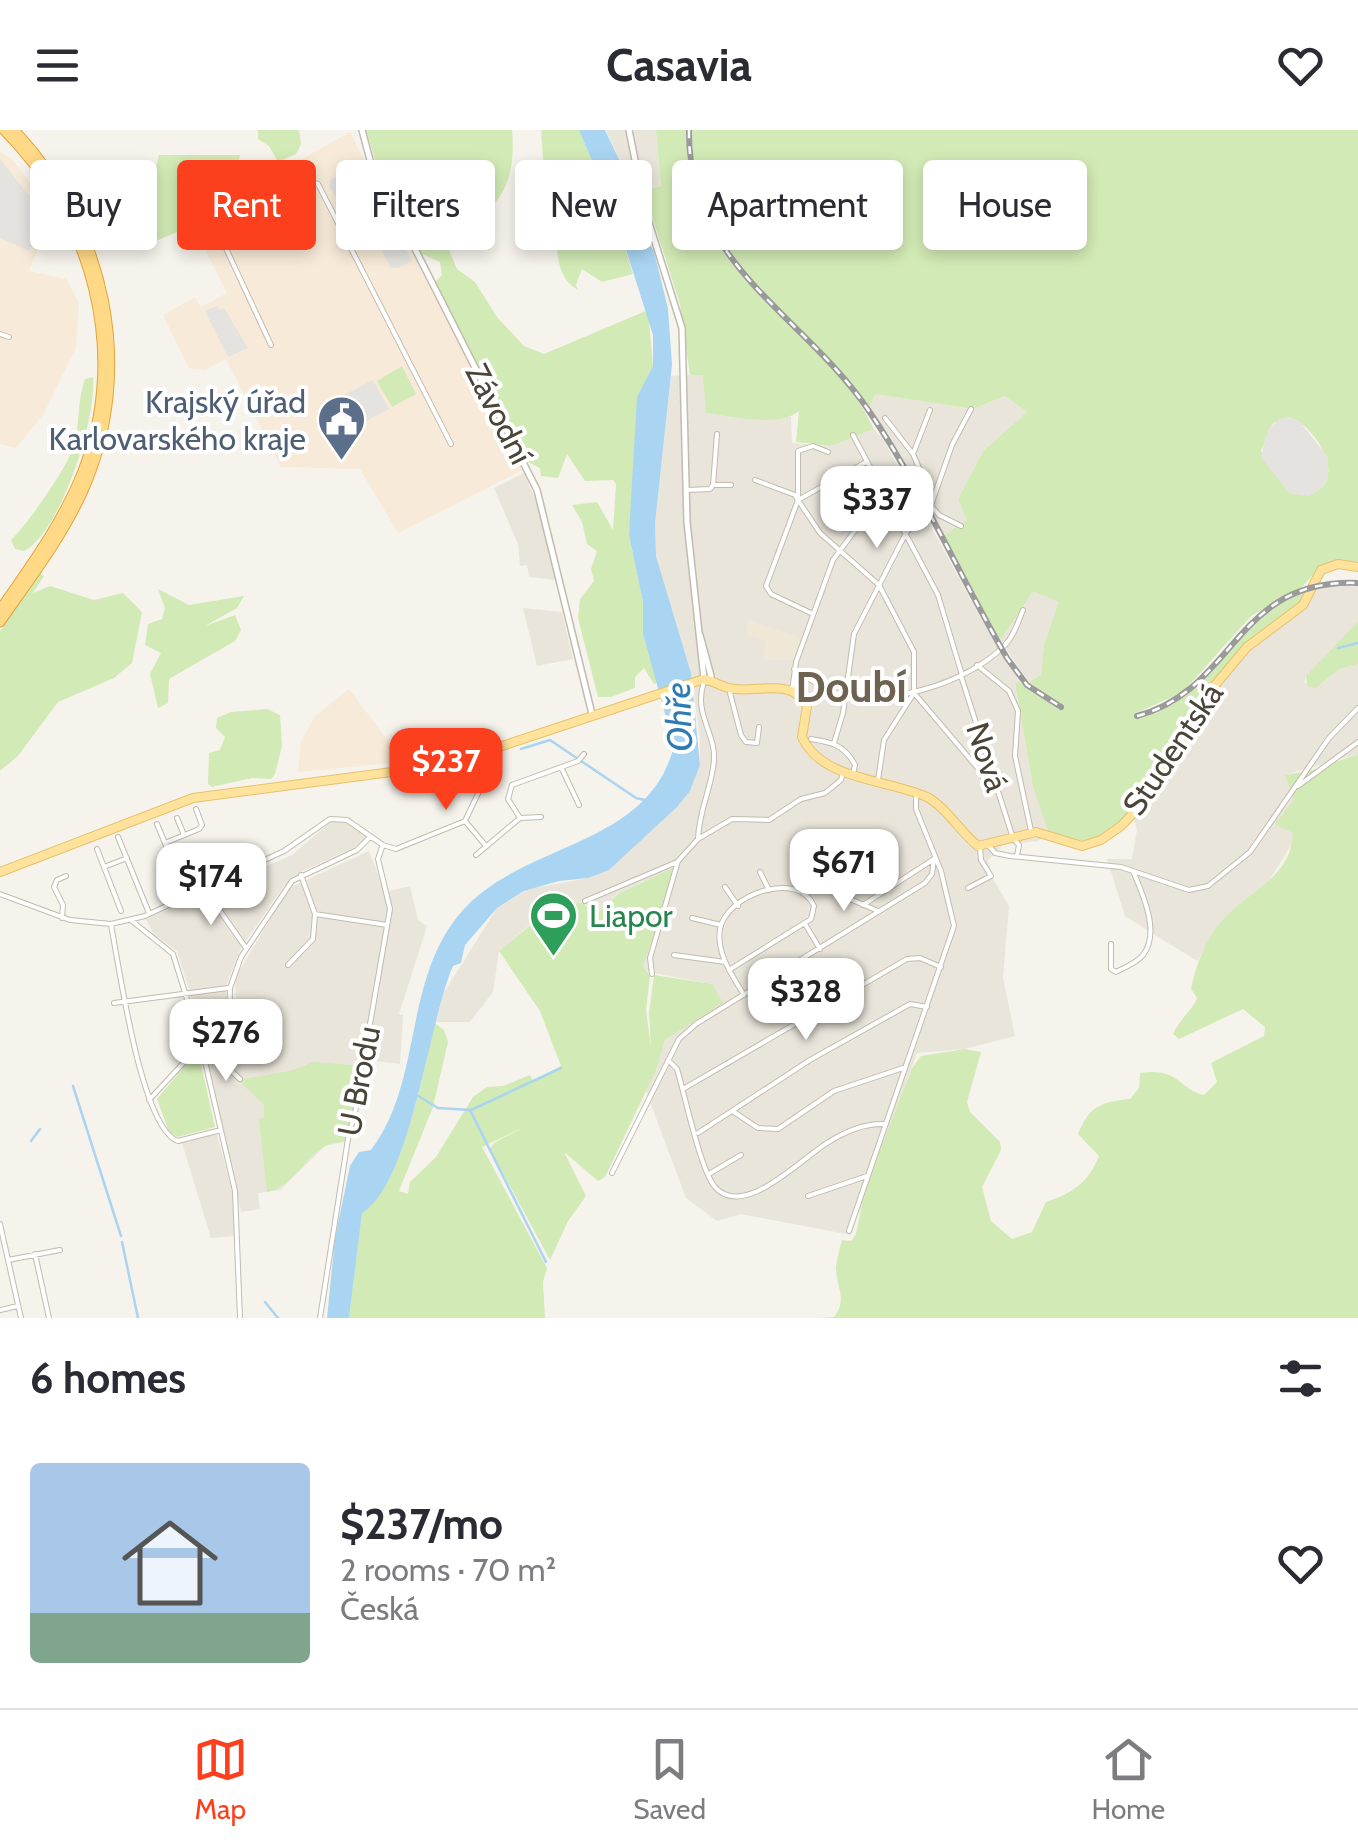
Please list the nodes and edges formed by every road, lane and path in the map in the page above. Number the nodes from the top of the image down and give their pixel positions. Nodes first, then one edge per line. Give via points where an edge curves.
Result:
1 (4, 130) edge
2 (14, 130) edge
3 (362, 130) edge
4 (630, 130) edge
5 (31, 160) edge
6 (36, 160) edge
7 (316, 184) edge
8 (83, 250) edge
9 (227, 250) edge
10 (0, 334) edge
11 (9, 337) dead end
12 (271, 344) dead end
13 (971, 409) dead end
14 (930, 410) dead end
15 (885, 418) dead end
16 (717, 434) dead end
17 (853, 435) dead end
18 (450, 444) dead end
19 (828, 452) dead end
20 (913, 454) junction
21 (867, 461) junction
22 (755, 480) dead end
23 (713, 485) junction
24 (731, 486) dead end
25 (686, 490) junction
26 (884, 492) junction
27 (798, 500) junction
28 (932, 503) junction
29 (960, 526) dead end
30 (906, 533) junction
31 (838, 551) junction
32 (1358, 567) edge
33 (28, 575) junction
34 (879, 585) junction
35 (0, 610) edge
36 (1022, 610) dead end
37 (813, 614) junction
38 (0, 622) edge
39 (978, 665) junction
40 (794, 669) junction
41 (962, 675) junction
42 (706, 681) junction
43 (730, 691) junction
44 (791, 691) junction
45 (843, 693) junction
46 (914, 694) junction
47 (1358, 708) edge
48 (594, 716) junction
49 (759, 727) dead end
50 (810, 739) dead end
51 (1358, 742) edge
52 (834, 743) junction
53 (493, 749) junction
54 (581, 758) dead end
55 (561, 767) junction
56 (848, 773) junction
57 (878, 780) junction
58 (1296, 786) junction
59 (916, 794) junction
60 (988, 794) dead end
61 (580, 805) dead end
62 (196, 809) dead end
63 (541, 817) dead end
64 (177, 818) dead end
65 (520, 818) junction
66 (464, 821) junction
67 (157, 824) dead end
68 (1031, 833) junction
69 (184, 835) junction
70 (118, 837) dead end
71 (370, 837) junction
72 (1013, 838) junction
73 (698, 839) junction
74 (164, 842) junction
75 (383, 846) junction
76 (486, 846) junction
77 (985, 847) junction
78 (97, 849) dead end
79 (476, 855) dead end
80 (1018, 856) junction
81 (127, 858) junction
82 (934, 858) junction
83 (678, 861) junction
84 (104, 867) junction
85 (1133, 870) junction
86 (0, 872) edge
87 (760, 872) dead end
88 (301, 875) junction
89 (66, 876) dead end
90 (843, 886) dead end
91 (725, 887) dead end
92 (204, 888) junction
93 (968, 888) dead end
94 (769, 890) junction
95 (114, 892) junction
96 (0, 894) edge
97 (105, 896) dead end
98 (187, 896) junction
99 (584, 901) dead end
100 (863, 904) junction
101 (738, 906) junction
102 (121, 911) dead end
103 (879, 912) junction
104 (147, 914) junction
105 (315, 914) junction
106 (62, 918) junction
107 (692, 918) dead end
108 (132, 920) junction
109 (111, 924) junction
110 (805, 924) junction
111 (387, 925) junction
112 (721, 925) junction
113 (150, 936) junction
114 (1111, 944) dead end
115 (246, 948) junction
116 (820, 949) junction
117 (674, 955) dead end
118 (724, 962) junction
119 (288, 964) dead end
120 (942, 967) junction
121 (729, 970) junction
122 (652, 974) dead end
123 (230, 988) junction
124 (186, 994) junction
125 (744, 995) junction
126 (126, 1002) junction
127 (114, 1004) dead end
128 (927, 1007) junction
129 (229, 1036) junction
130 (201, 1044) junction
131 (666, 1059) junction
132 (905, 1068) junction
133 (240, 1079) dead end
134 (683, 1089) junction
135 (150, 1100) junction
136 (734, 1112) junction
137 (885, 1124) junction
138 (220, 1130) junction
139 (696, 1134) junction
140 (740, 1156) dead end
141 (612, 1173) dead end
142 (708, 1174) junction
143 (867, 1176) junction
144 (808, 1196) dead end
145 (0, 1224) edge
146 (849, 1230) dead end
147 (2, 1240) edge
148 (60, 1250) dead end
149 (34, 1254) junction
150 (8, 1260) junction
151 (18, 1306) junction
152 (0, 1310) edge
153 (21, 1318) edge
154 (49, 1318) edge
155 (240, 1318) edge
156 (320, 1318) edge

1 - 5 highway
2 - 6 highway
3 - 48 street, Závodní via 370,160 537,490
4 - 25 street via 645,210 676,304
7 - 18 street
8 - 33 highway via 103,355 96,427 67,507
9 - 12 street
10 - 11 street
13 - 28 street
14 - 20 street
15 - 20 street
16 - 23 street
17 - 21 street, Nová
19 - 27 street via 814,446 798,451
20 - 28 street
21 - 26 street, Nová
21 - 27 street
22 - 27 street
23 - 24 street
23 - 25 street
25 - 42 street
26 - 30 street, Nová
26 - 31 street
27 - 31 street
27 - 37 street via 766,586
28 - 29 street
28 - 30 street
30 - 34 street
30 - 41 street, Nová via 938,595
31 - 34 street
31 - 37 street
32 - 68 main road, Studentská via 1321,570 1303,606 1240,654 1193,712 1147,799 1121,826 1082,846
33 - 35 highway
33 - 38 highway
34 - 45 street via 854,634
34 - 46 street via 914,652
36 - 39 street via 1007,644
37 - 40 street
39 - 41 street
39 - 68 street via 1008,691 1018,711 1015,756
40 - 44 street
40 - 45 street
41 - 46 street
41 - 72 street, Nová
42 - 43 main road
42 - 48 main road
42 - 73 street via 702,715 714,759 698,812
43 - 44 main road
43 - 49 street via 746,742 757,742
44 - 56 main road via 808,706 806,744
45 - 46 street
45 - 52 street
46 - 57 street via 884,740
46 - 60 street via 981,772
47 - 58 street
48 - 53 main road
50 - 52 street
51 - 58 street
52 - 56 street via 851,758
53 - 66 street
53 - 86 main road via 411,772 193,798
54 - 55 street
55 - 61 street
55 - 65 street via 512,785 508,800
56 - 57 main road
56 - 73 street via 769,820 732,819
57 - 59 main road
58 - 85 street via 1250,852 1208,886 1189,890
59 - 77 main road
59 - 82 street
62 - 69 street via 202,825
63 - 65 street
64 - 69 street
65 - 76 street
66 - 75 street via 404,848
66 - 76 street
67 - 74 street
68 - 72 main road, Studentská
69 - 74 street
70 - 81 street
71 - 75 street
71 - 88 street via 358,850
71 - 92 street via 347,820 330,819 284,851
72 - 77 main road, Studentská
72 - 80 street, Nová
73 - 83 street
74 - 98 street
75 - 111 street, U Brodu via 378,859 390,899
76 - 79 street
77 - 80 street
77 - 93 street via 981,860 991,876
78 - 84 street
80 - 85 street
81 - 84 street
81 - 104 street
82 - 100 street
82 - 103 street via 929,880
82 - 120 street via 954,926
83 - 99 street
83 - 122 street via 650,958
84 - 95 street
85 - 114 street via 1146,903 1147,950 1116,972
87 - 94 street
88 - 105 street
88 - 115 street
89 - 106 street via 54,887
90 - 100 street
91 - 101 street
92 - 98 street
92 - 115 street
94 - 101 street
94 - 110 street via 804,891 814,906
95 - 97 street
95 - 102 street
96 - 106 street
98 - 104 street
100 - 103 street
101 - 112 street
103 - 116 street
104 - 108 street
104 - 113 street
105 - 111 street
105 - 119 street via 311,944
106 - 109 street
107 - 112 street
108 - 109 street
108 - 113 street
109 - 126 street
110 - 116 street
110 - 121 street
111 - 156 street, U Brodu via 370,1057 348,1139
112 - 118 street
113 - 124 street via 172,954
115 - 123 street
116 - 125 street
117 - 118 street
118 - 121 street
120 - 128 street
120 - 134 street via 906,959
121 - 125 street
123 - 124 street
123 - 129 street
124 - 126 street
124 - 130 street
125 - 131 street via 696,1024
126 - 127 street
126 - 135 street
128 - 132 street
128 - 136 street via 910,1004
129 - 130 street
129 - 133 street via 228,1068
130 - 135 street
130 - 138 street
131 - 134 street
131 - 141 street
132 - 136 street via 834,1091 778,1129 758,1128
132 - 137 street
134 - 139 street
135 - 138 street via 171,1139
136 - 139 street
137 - 142 street via 842,1134 750,1195 722,1193
137 - 143 street
138 - 155 street via 239,1218
139 - 142 street
140 - 142 street
143 - 144 street
143 - 146 street
145 - 147 street
147 - 150 street
148 - 149 street
149 - 150 street
149 - 154 street
150 - 151 street
151 - 152 street
151 - 153 street

